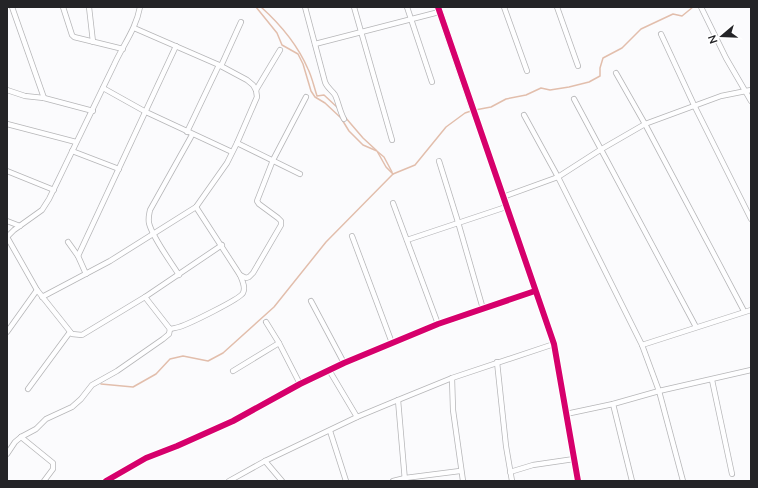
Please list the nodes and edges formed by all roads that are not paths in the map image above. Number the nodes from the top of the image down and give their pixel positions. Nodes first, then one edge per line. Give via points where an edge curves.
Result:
1 (63, 7) edge
2 (89, 7) edge
3 (140, 7) edge
4 (305, 7) edge
5 (354, 7) edge
6 (407, 7) edge
7 (504, 7) edge
8 (557, 7) edge
9 (13, 9) edge
10 (439, 9) edge
11 (702, 9) edge
12 (7, 13) edge
13 (410, 19) junction
14 (241, 22) dead end
15 (134, 28) junction
16 (361, 32) junction
17 (661, 34) dead end
18 (93, 42) junction
19 (315, 44) junction
20 (176, 46) junction
21 (123, 49) junction
22 (280, 50) dead end
23 (220, 66) junction
24 (578, 66) dead end
25 (527, 71) dead end
26 (616, 73) dead end
27 (432, 82) dead end
28 (103, 88) junction
29 (7, 90) edge
30 (256, 90) junction
31 (745, 90) junction
32 (751, 90) edge
33 (306, 97) dead end
34 (44, 98) junction
35 (574, 99) dead end
36 (751, 101) edge
37 (694, 105) junction
38 (93, 111) junction
39 (146, 112) junction
40 (476, 115) joint
41 (524, 115) dead end
42 (344, 119) dead end
43 (7, 124) edge
44 (645, 124) junction
45 (190, 134) junction
46 (392, 140) dead end
47 (76, 142) junction
48 (237, 142) junction
49 (600, 150) junction
50 (72, 151) junction
51 (232, 152) junction
52 (274, 160) junction
53 (438, 161) dead end
54 (119, 169) junction
55 (7, 171) edge
56 (300, 174) dead end
57 (558, 177) junction
58 (54, 190) junction
59 (503, 197) junction
60 (393, 203) dead end
61 (196, 207) junction
62 (506, 207) junction
63 (751, 219) edge
64 (7, 221) edge
65 (458, 222) junction
66 (20, 226) junction
67 (154, 234) junction
68 (352, 236) dead end
69 (7, 237) edge
70 (407, 240) junction
71 (68, 242) dead end
72 (222, 245) junction
73 (78, 256) junction
74 (86, 274) junction
75 (240, 274) junction
76 (179, 275) junction
77 (37, 290) junction
78 (535, 291) junction
79 (42, 297) junction
80 (145, 297) junction
81 (311, 301) dead end
82 (483, 309) junction
83 (751, 310) edge
84 (744, 311) junction
85 (266, 322) dead end
86 (438, 324) junction
87 (696, 327) junction
88 (170, 329) junction
89 (7, 332) edge
90 (70, 332) junction
91 (279, 343) junction
92 (392, 343) junction
93 (554, 344) junction
94 (642, 345) junction
95 (497, 362) junction
96 (344, 363) junction
97 (330, 370) junction
98 (751, 370) edge
99 (233, 371) dead end
100 (452, 378) junction
101 (712, 380) junction
102 (300, 384) junction
103 (28, 389) dead end
104 (659, 391) junction
105 (398, 400) junction
106 (613, 404) junction
107 (566, 414) junction
108 (357, 417) junction
109 (330, 431) junction
110 (21, 437) junction
111 (7, 454) edge
112 (574, 458) junction
113 (265, 461) junction
114 (460, 471) junction
115 (510, 472) junction
116 (732, 474) dead end
117 (115, 479) edge
118 (405, 479) edge
119 (44, 481) edge
120 (106, 481) edge
121 (229, 481) edge
122 (282, 481) edge
123 (346, 481) edge
124 (392, 481) edge
125 (463, 481) edge
126 (512, 481) edge
127 (578, 481) edge
128 (632, 481) edge
129 (683, 481) edge

1 - 18 street via 72,35
2 - 18 street
3 - 15 street
4 - 19 street
5 - 16 street
6 - 13 street
7 - 25 street
8 - 24 street
9 - 12 street
9 - 34 street
10 - 13 street
10 - 40 street
11 - 31 street
13 - 16 street
13 - 27 street
14 - 23 street
15 - 20 street
15 - 21 street
16 - 19 street
16 - 46 street
17 - 37 street
18 - 21 street
19 - 42 street via 326,86 336,97
20 - 23 street
20 - 39 street
21 - 28 street
22 - 30 street
23 - 30 street via 247,80
23 - 45 street
26 - 44 street
28 - 38 street
28 - 39 street
29 - 34 street via 25,96
30 - 48 street via 256,97
31 - 32 street
31 - 36 street
31 - 37 street
33 - 52 street
34 - 38 street
35 - 49 street
37 - 44 street
37 - 63 street
38 - 47 street
39 - 45 street
39 - 54 street
40 - 59 street
41 - 57 street
43 - 47 street
44 - 49 street
44 - 84 street
45 - 51 street
45 - 67 street via 150,210 149,224
47 - 50 street
48 - 51 street
48 - 52 street
49 - 57 street
49 - 87 street
50 - 54 street
50 - 58 street
51 - 61 street
52 - 56 street
52 - 75 street via 257,201 281,221 281,225 253,273 246,278
53 - 65 street
54 - 73 street
55 - 58 street
57 - 59 street
57 - 94 street
58 - 66 street via 42,210
59 - 62 street
60 - 70 street
61 - 67 street
61 - 72 street
62 - 65 street
62 - 78 street
64 - 66 street
65 - 70 street
65 - 82 street
66 - 69 street
67 - 74 street
67 - 76 street
68 - 92 street
69 - 77 street
70 - 86 street
71 - 73 street
72 - 75 street
72 - 76 street
73 - 74 street
74 - 79 street
75 - 88 street via 244,292 239,297
76 - 80 street
77 - 79 street
77 - 89 street
78 - 82 street
78 - 93 street
79 - 90 street
80 - 88 street
80 - 90 street via 82,335 77,336
81 - 96 street
82 - 86 street
83 - 84 street
84 - 87 street
85 - 91 street
86 - 92 street
87 - 94 street
88 - 110 street via 169,334 163,339 92,386 72,407 46,419 36,429
90 - 103 street
91 - 99 street
91 - 102 street
92 - 96 street
93 - 95 street
93 - 107 street
94 - 104 street
95 - 100 street
95 - 115 street
96 - 97 street
97 - 102 street
97 - 108 street
98 - 101 street
100 - 105 street
100 - 114 street
101 - 104 street
101 - 116 street
102 - 117 street via 233,421 146,458
104 - 106 street
104 - 129 street
105 - 108 street
105 - 118 street
106 - 107 street
106 - 128 street
107 - 112 street
108 - 109 street
109 - 113 street
109 - 123 street
110 - 111 street
110 - 119 street via 53,463 54,469
112 - 115 street
112 - 127 street
113 - 121 street
113 - 122 street
114 - 118 street
114 - 125 street
115 - 126 street
117 - 120 street
118 - 124 street

